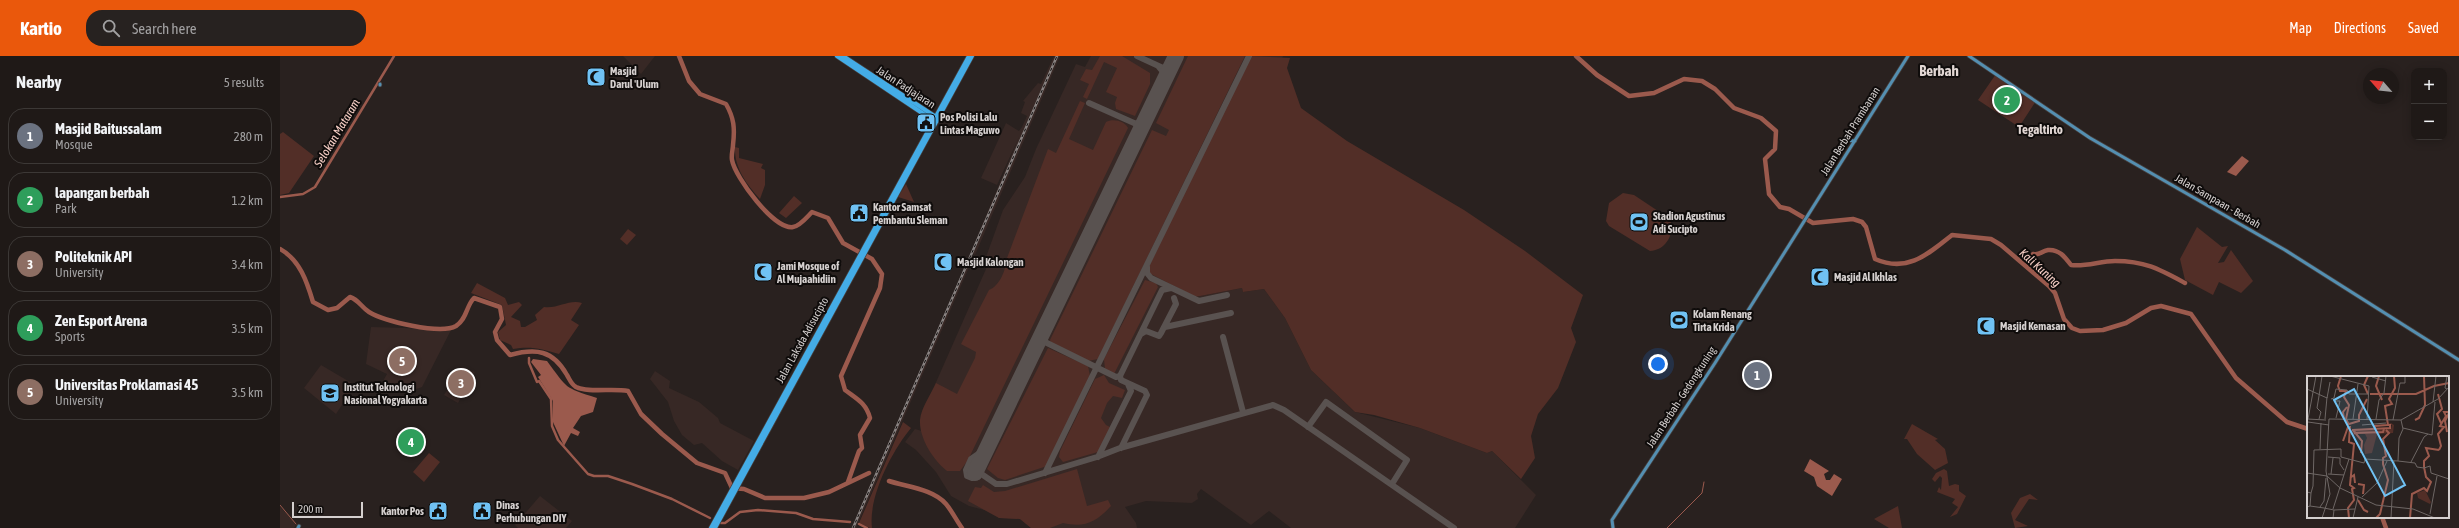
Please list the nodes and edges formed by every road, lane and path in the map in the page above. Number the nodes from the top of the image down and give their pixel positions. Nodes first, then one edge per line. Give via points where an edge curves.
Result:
1 (837, 56) edge
2 (969, 56) edge
3 (972, 56) edge
4 (1908, 56) edge
5 (1969, 56) edge
6 (843, 59) edge
7 (941, 107) junction
8 (926, 113) junction
9 (936, 120) junction
10 (929, 129) junction
11 (1845, 140) dead end
12 (1855, 141) junction
13 (1808, 215) joint
14 (865, 247) junction
15 (2459, 360) edge
16 (731, 494) junction
17 (711, 528) edge
18 (714, 528) edge
19 (1613, 528) edge

1 - 6 highway, Jalan Padjajaran
2 - 7 highway
3 - 9 highway
4 - 12 main road, Jalan Berbah Prambanan
5 - 15 main road, Jalan Sampaan - Berbah via 2084,133 2285,250
6 - 8 highway, Jalan Padjajaran
7 - 8 highway via 934,112
7 - 9 highway
8 - 9 highway, Jalan Padjajaran
8 - 10 highway
9 - 10 highway, Jalan Laksda Adisucipto
9 - 14 highway, Jalan Laksda Adisucipto
10 - 14 highway, Jalan Laksda Adisucipto
11 - 12 main road
12 - 13 main road, Jalan Berbah Prambanan
13 - 19 main road, Jalan Berbah - Gedongkuning via 1612,520
14 - 16 highway, Jalan Laksda Adisucipto
16 - 17 highway, Jalan Laksda Adisucipto
16 - 18 highway, Jalan Laksda Adisucipto

